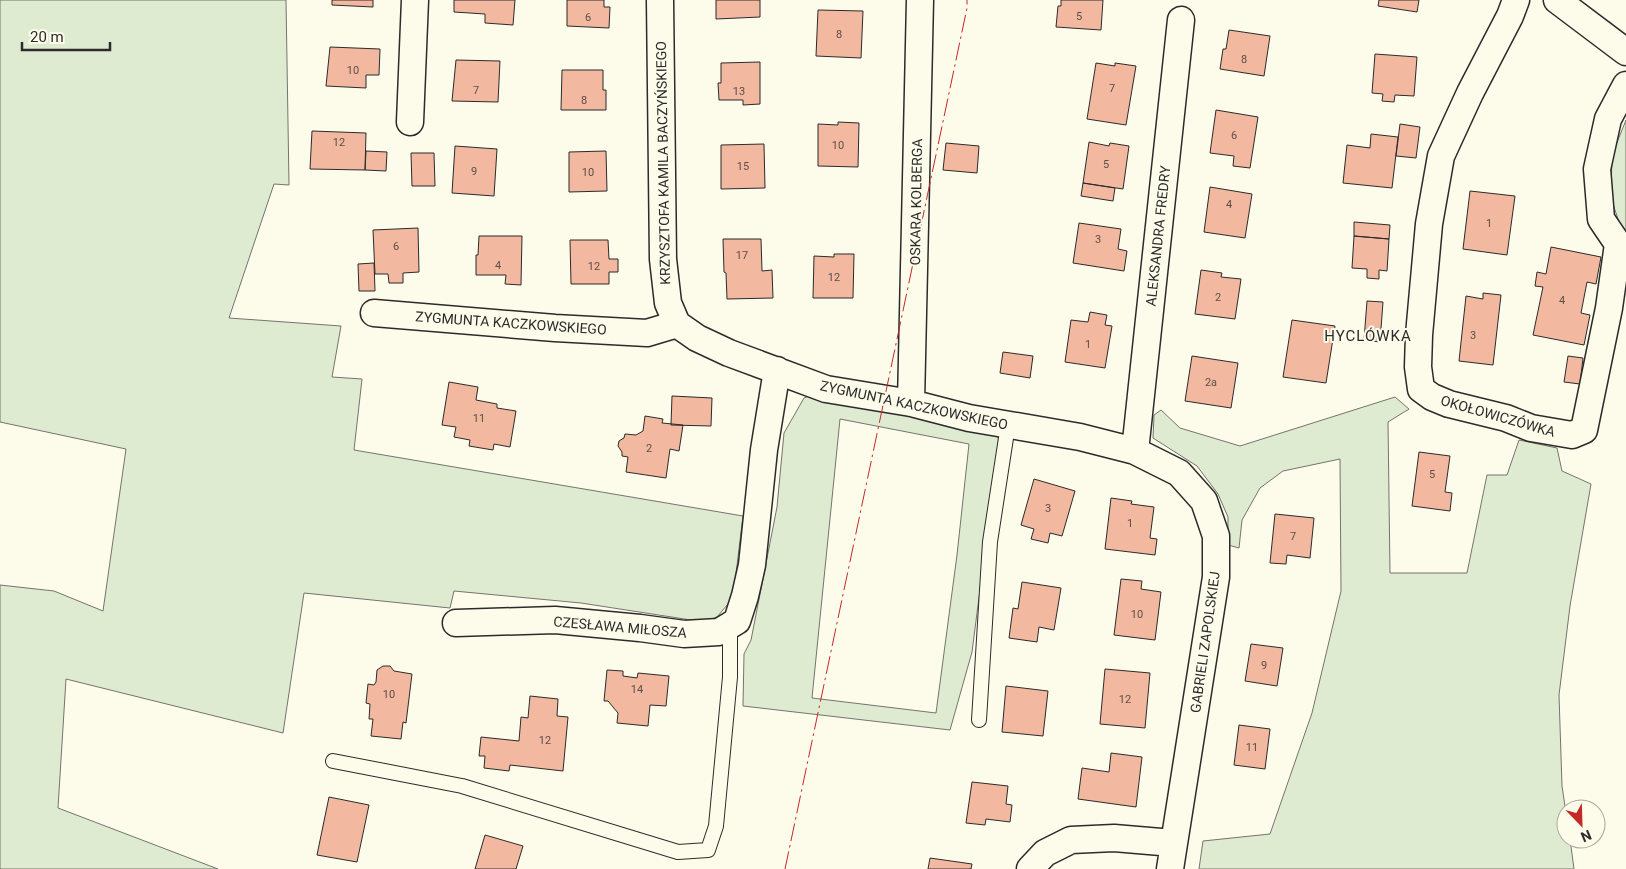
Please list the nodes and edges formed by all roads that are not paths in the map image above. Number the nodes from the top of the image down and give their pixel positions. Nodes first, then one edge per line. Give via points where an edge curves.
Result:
1 (415, 0) edge
2 (660, 0) edge
3 (920, 0) edge
4 (1516, 0) edge
5 (1557, 0) edge
6 (1181, 20) dead end
7 (1626, 52) edge
8 (1626, 85) edge
9 (410, 122) dead end
10 (1622, 245) edge
11 (374, 312) dead end
12 (677, 324) junction
13 (777, 370) junction
14 (911, 403) junction
15 (1008, 425) junction
16 (1135, 451) junction
17 (456, 623) dead end
18 (730, 626) junction
19 (979, 720) dead end
20 (333, 761) dead end
21 (1173, 843) junction
22 (1030, 869) edge
23 (1170, 869) edge

1 - 9 street
2 - 12 street, KRZYSZTOFA KAMILA BACZYŃSKIEGO via 663,259 668,303
3 - 14 street, OSKARA KOLBERGA
4 - 10 street, OKOŁOWICZÓWKA via 1441,156 1429,224 1419,335 1421,389 1449,404 1532,428 1572,435 1584,430
5 - 7 street
6 - 16 street, ALEKSANDRA FREDRY
8 - 10 street, OKOŁOWICZÓWKA via 1608,119 1597,169 1601,219
11 - 12 street, ZYGMUNTA KACZKOWSKIEGO via 647,333
12 - 13 street, ZYGMUNTA KACZKOWSKIEGO via 729,353
13 - 14 street, ZYGMUNTA KACZKOWSKIEGO via 826,390
13 - 18 street via 764,450 752,565 736,621
14 - 15 street, ZYGMUNTA KACZKOWSKIEGO
15 - 16 street, ZYGMUNTA KACZKOWSKIEGO
15 - 19 lane via 990,542
16 - 21 street, GABRIELI ZAPOLSKIEJ via 1180,474 1204,501 1216,536 1216,577
17 - 18 street, CZESŁAWA MIŁOSZA via 555,620 684,634 719,632
18 - 20 lane via 730,677 716,826 708,850 678,852 462,786
21 - 22 street via 1114,838 1071,840 1045,853
21 - 23 street, GABRIELI ZAPOLSKIEJ

